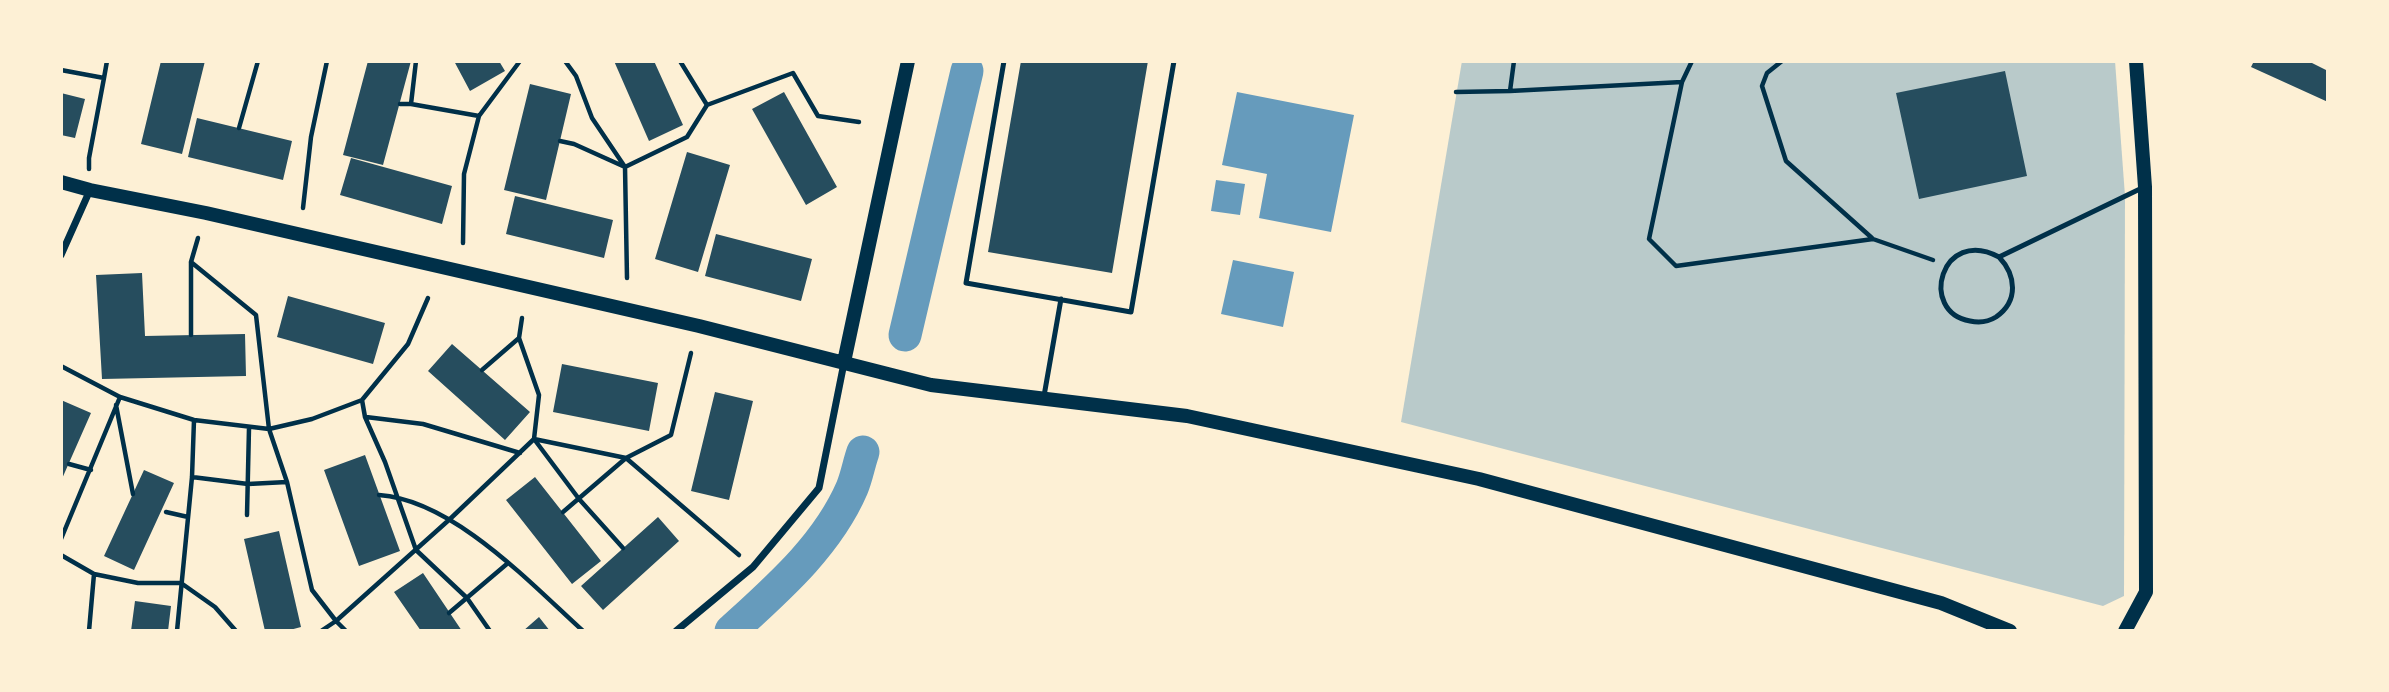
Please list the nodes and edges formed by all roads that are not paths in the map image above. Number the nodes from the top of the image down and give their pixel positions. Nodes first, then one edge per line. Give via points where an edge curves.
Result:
1 (908, 61) edge
2 (1004, 61) edge
3 (1174, 61) edge
4 (2136, 61) edge
5 (61, 182) edge
6 (2145, 187) junction
7 (90, 190) junction
8 (61, 255) edge
9 (1999, 257) junction
10 (1061, 299) junction
11 (844, 362) junction
12 (1043, 399) junction
13 (676, 631) edge
14 (2010, 631) edge
15 (2126, 631) edge

1 - 11 main road
2 - 10 lane via 966,283
3 - 10 lane via 1130,312
4 - 6 main road
5 - 7 main road
6 - 9 lane
6 - 15 main road via 2146,592
7 - 8 street
7 - 11 main road
9 - 9 lane via 1988,251 1965,251 1947,265 1940,286 1942,298 1956,316 1967,321 1992,319 2010,302 2013,278
10 - 12 lane
11 - 12 main road via 931,386
11 - 13 street via 819,488 753,567
12 - 14 main road via 1187,415 1479,479 1941,603

